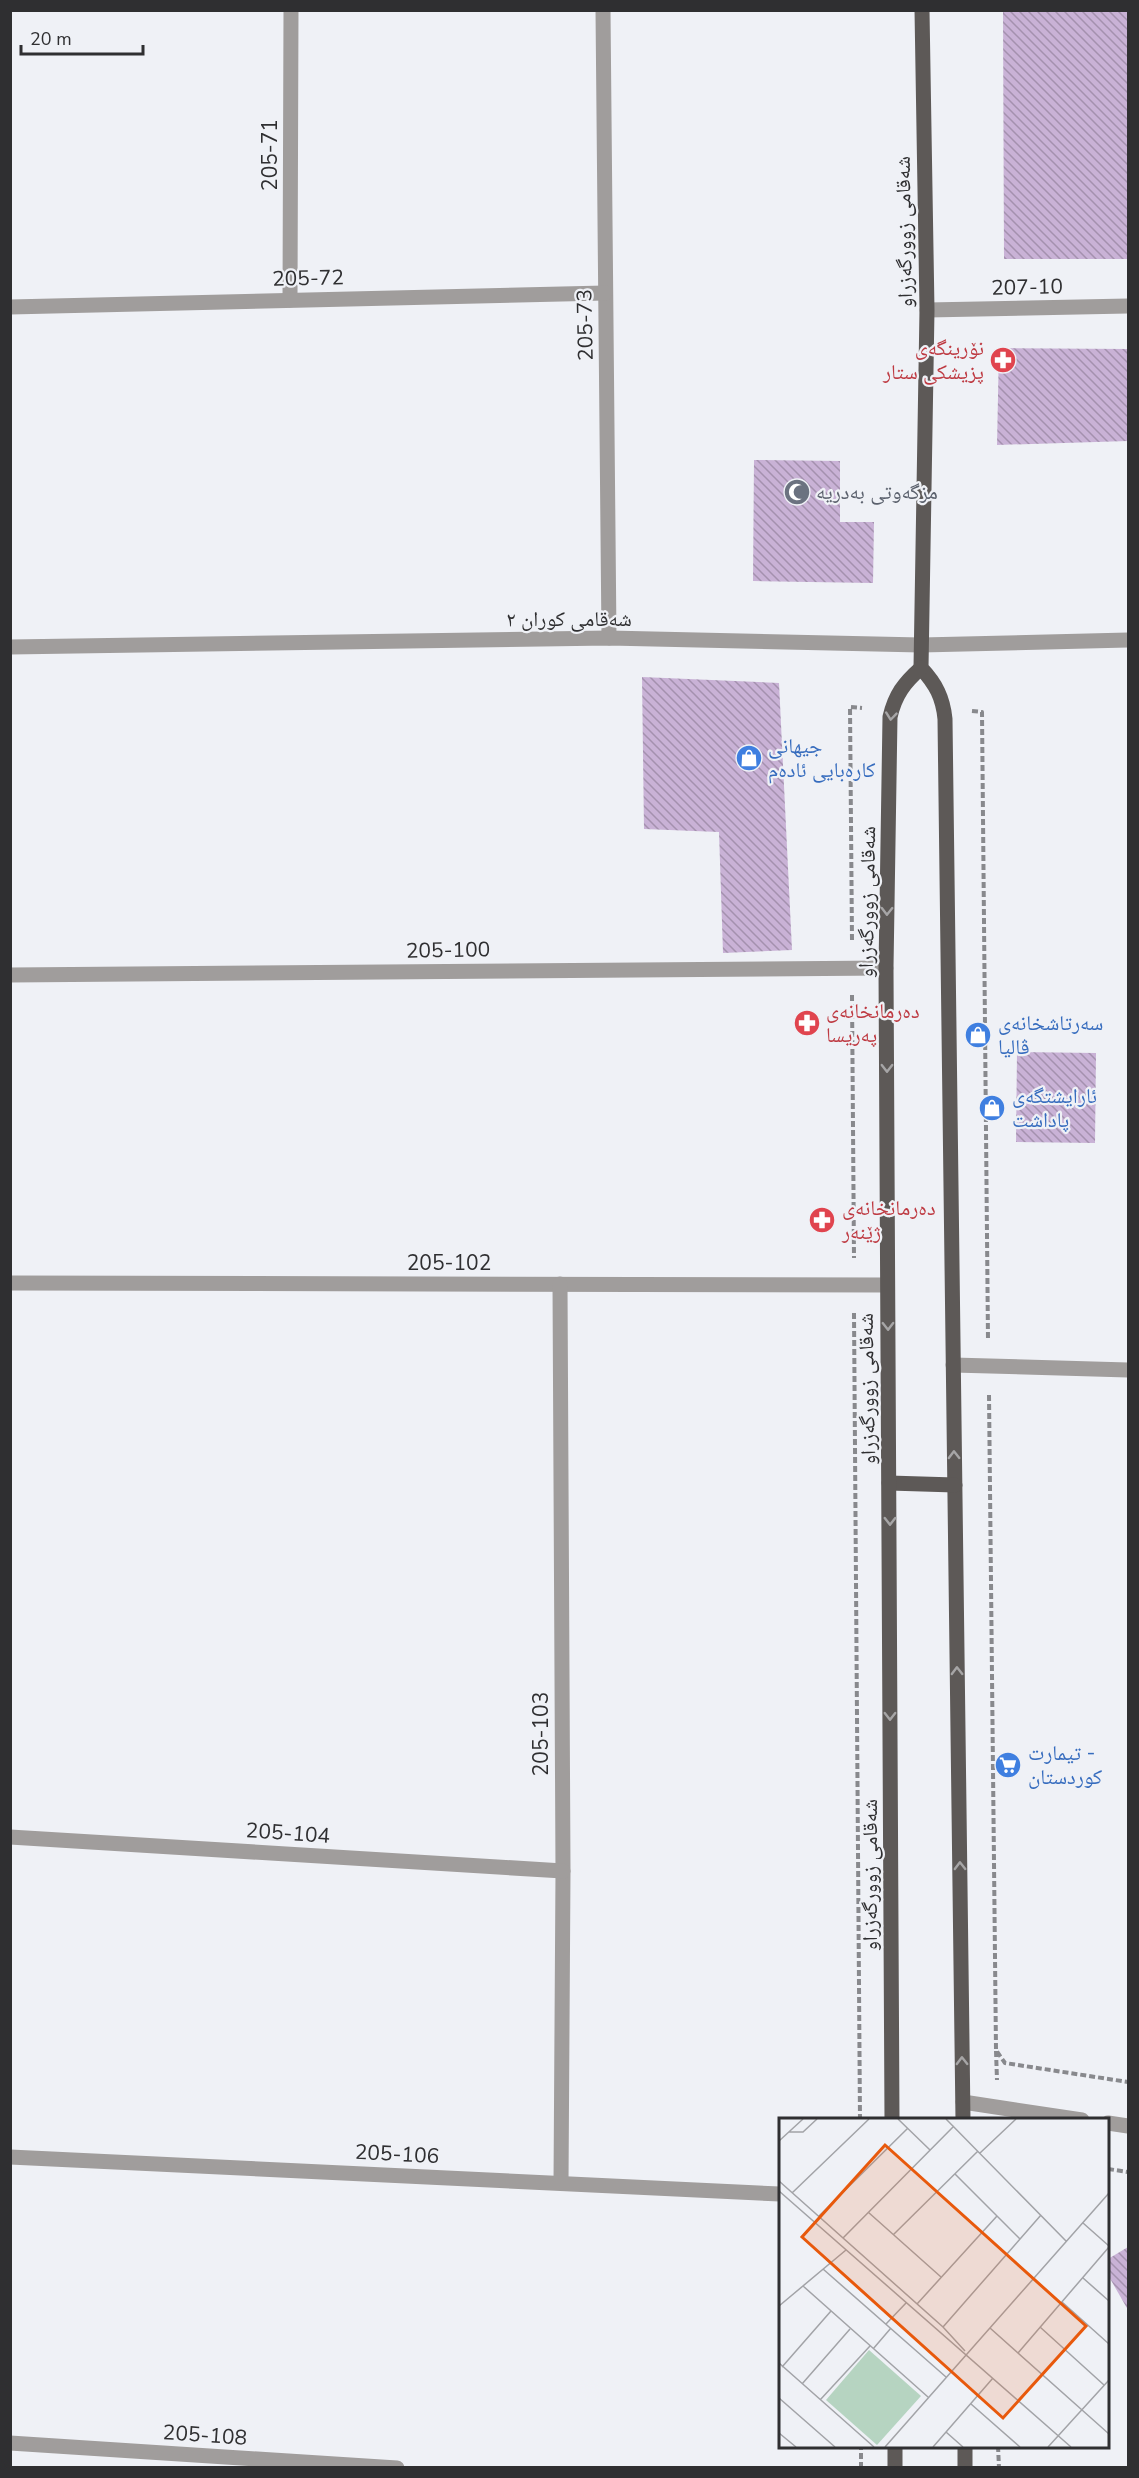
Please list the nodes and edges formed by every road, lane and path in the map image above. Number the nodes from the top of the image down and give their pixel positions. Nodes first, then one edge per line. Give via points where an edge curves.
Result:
1 (291, 10) edge
2 (603, 10) edge
3 (922, 10) edge
4 (606, 293) junction
5 (291, 300) junction
6 (1128, 306) edge
7 (10, 307) edge
8 (927, 310) junction
9 (609, 638) junction
10 (1128, 640) edge
11 (921, 645) junction
12 (10, 647) edge
13 (921, 668) junction
14 (886, 968) junction
15 (10, 975) edge
16 (10, 1284) edge
17 (560, 1284) junction
18 (887, 1285) junction
19 (953, 1365) junction
20 (1128, 1370) edge
21 (890, 1483) junction
22 (955, 1485) junction
23 (10, 1837) edge
24 (563, 1871) junction
25 (963, 2102) junction
26 (892, 2118) edge
27 (963, 2118) edge
28 (1069, 2118) edge
29 (1109, 2123) edge
30 (1128, 2126) edge
31 (10, 2157) edge
32 (1109, 2169) edge
33 (1128, 2172) edge
34 (561, 2183) junction
35 (779, 2194) edge
36 (10, 2444) edge
37 (861, 2448) edge
38 (895, 2448) edge
39 (965, 2448) edge
40 (998, 2448) edge
41 (397, 2468) edge
42 (861, 2468) edge
43 (895, 2468) edge
44 (965, 2468) edge
45 (999, 2468) edge

1 - 5 street, 205-71
2 - 4 street, 205-73
3 - 8 main road, شەقامی زوورگەزراو
4 - 5 street, 205-72
4 - 9 street, 205-73
5 - 7 street, 205-72
6 - 8 street, 207-10
8 - 11 main road, شەقامی زوورگەزراو
9 - 11 street, شەقامی کوران ٢
9 - 12 street, شەقامی کوران ٢
10 - 11 street, شەقامی کوران ٢
11 - 13 main road, شەقامی زوورگەزراو
13 -> 14 main road, شەقامی زوورگەزراو via 900,689 890,717
13 - 19 main road via 942,699 945,719
14 - 15 street, 205-100
14 -> 18 main road, شەقامی زوورگەزراو
16 - 17 street, 205-102
17 - 18 street, 205-102
17 - 24 street, 205-103
18 -> 21 main road, شەقامی زوورگەزراو
19 - 20 street
22 -> 19 main road
21 - 22 main road
21 -> 26 main road, شەقامی زوورگەزراو
25 -> 22 main road
23 - 24 street, 205-104
24 - 34 street, 205-103
25 - 27 main road
25 - 28 street
29 - 30 street
31 - 34 street, 205-106
32 - 33 path
34 - 35 street, 205-106
36 - 41 street, 205-108
37 - 42 path
38 - 43 main road
39 - 44 main road
40 - 45 path

